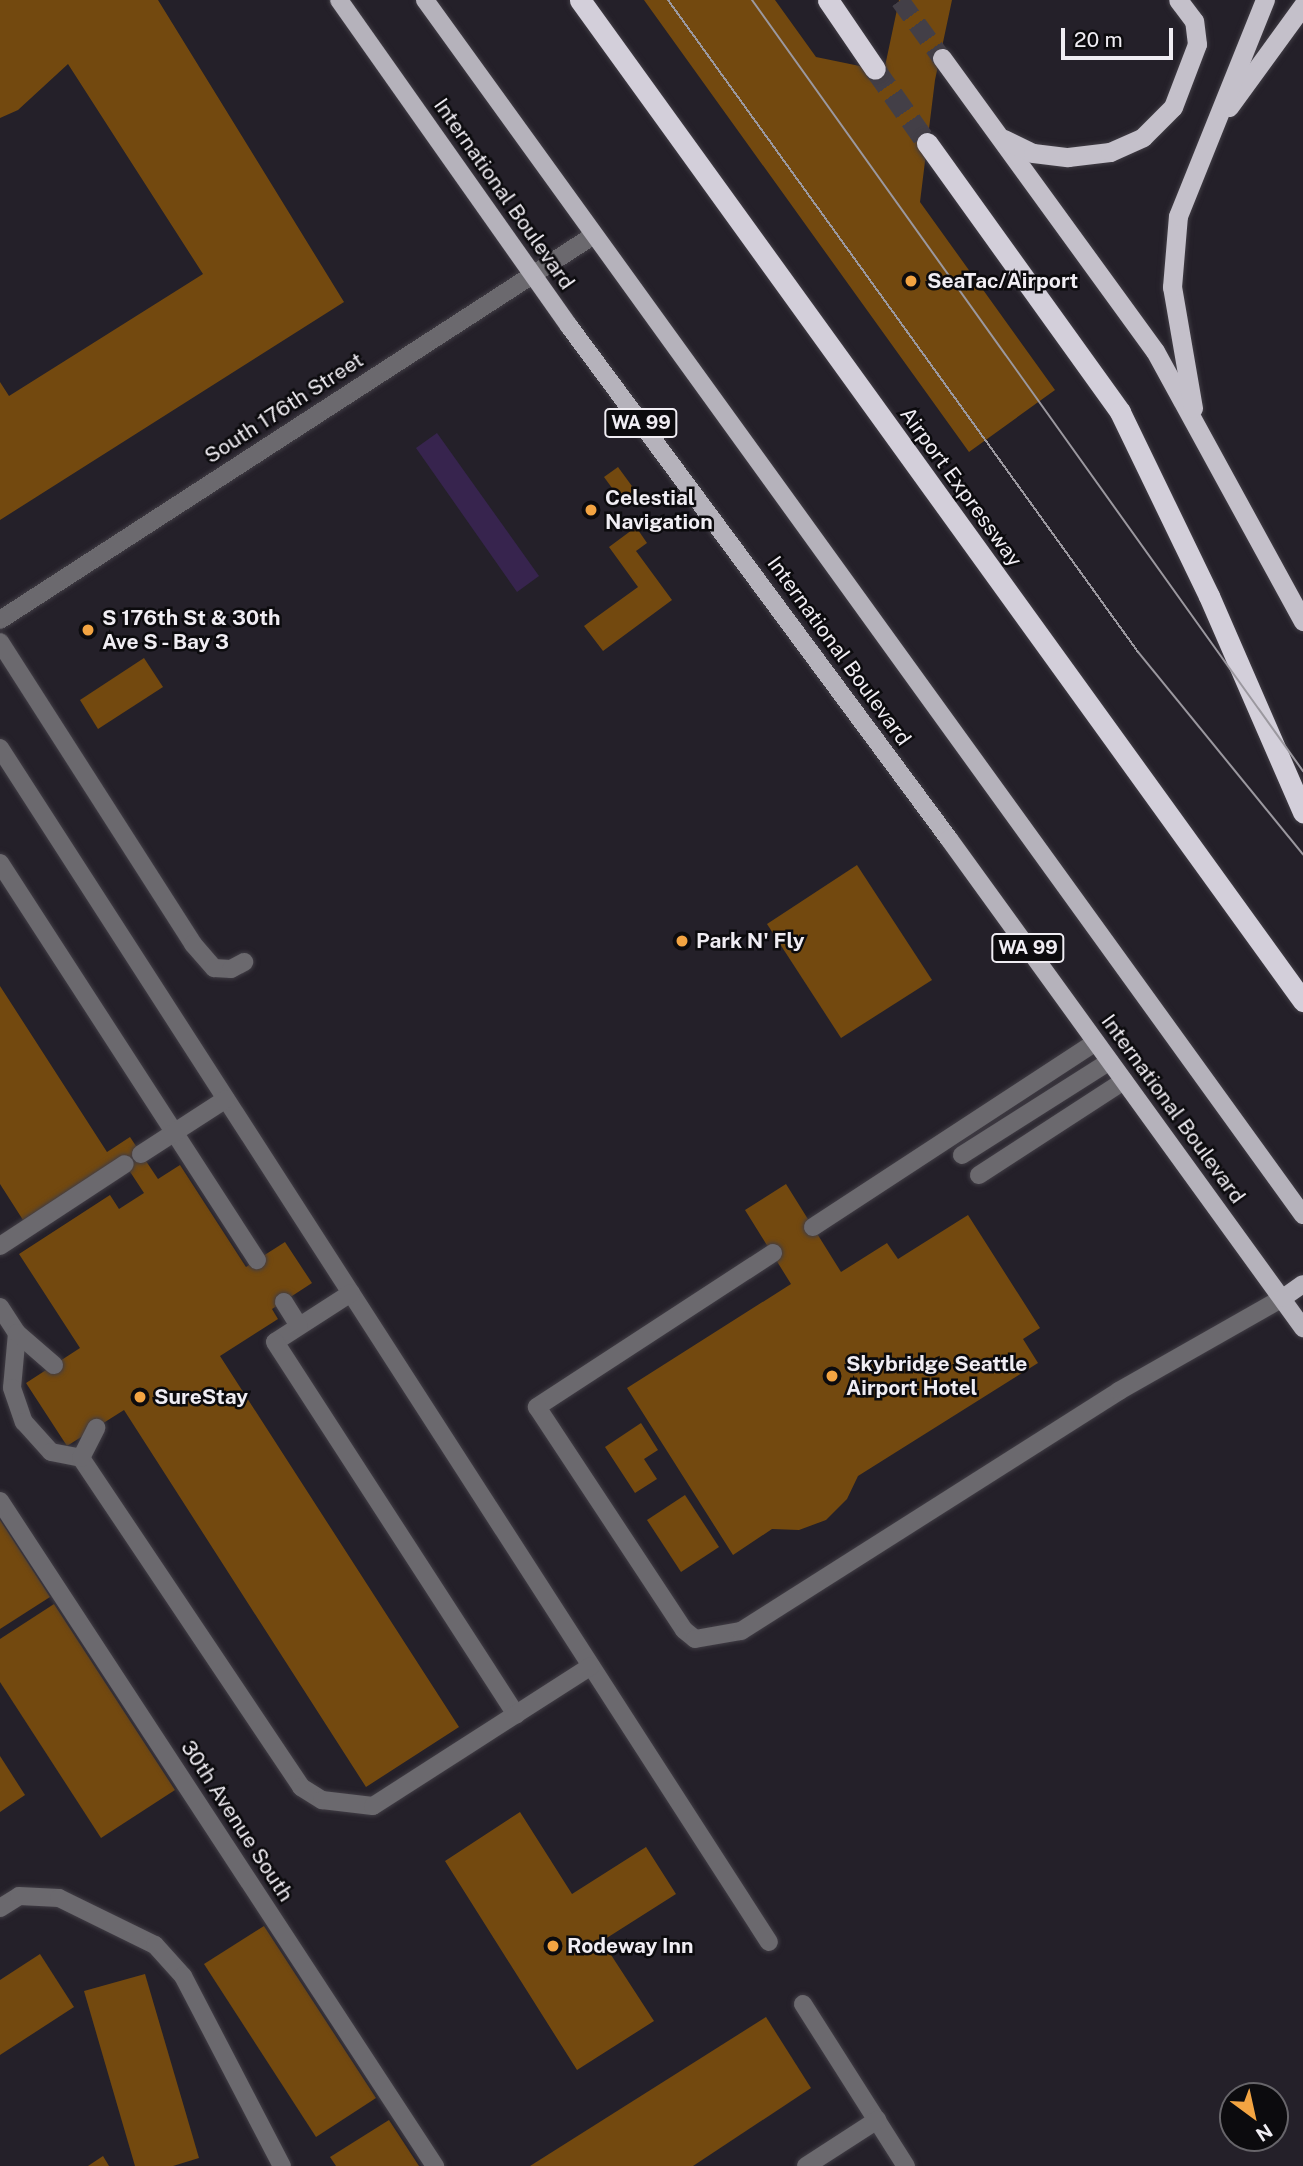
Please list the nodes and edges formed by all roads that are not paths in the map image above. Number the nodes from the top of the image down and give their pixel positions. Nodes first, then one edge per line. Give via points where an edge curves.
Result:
1 (340, 0) edge
2 (425, 0) edge
3 (580, 0) edge
4 (828, 0) edge
5 (1178, 0) edge
6 (1265, 0) edge
7 (1303, 5) edge
8 (942, 56) tunnel mouth
9 (876, 69) tunnel mouth
10 (993, 129) junction
11 (927, 143) tunnel mouth
12 (1202, 149) junction
13 (594, 235) junction
14 (534, 274) junction
15 (1196, 423) junction
16 (0, 620) edge
17 (1303, 621) edge
18 (0, 642) edge
19 (0, 748) edge
20 (1303, 812) edge
21 (0, 863) edge
22 (244, 962) dead end
23 (1303, 1002) edge
24 (1096, 1042) junction
25 (1110, 1061) junction
26 (1124, 1081) junction
27 (226, 1099) junction
28 (174, 1133) junction
29 (141, 1154) dead end
30 (962, 1155) dead end
31 (125, 1164) dead end
32 (979, 1175) dead end
33 (1303, 1215) edge
34 (813, 1227) dead end
35 (0, 1246) edge
36 (773, 1253) dead end
37 (257, 1260) dead end
38 (1303, 1284) edge
39 (351, 1293) junction
40 (1283, 1298) junction
41 (284, 1302) dead end
42 (0, 1307) edge
43 (299, 1326) junction
44 (1303, 1328) edge
45 (17, 1333) junction
46 (54, 1365) dead end
47 (96, 1428) dead end
48 (81, 1458) junction
49 (0, 1501) edge
50 (592, 1666) junction
51 (516, 1715) junction
52 (0, 1908) edge
53 (769, 1942) dead end
54 (803, 2004) dead end
55 (877, 2120) junction
56 (282, 2166) edge
57 (435, 2166) edge
58 (806, 2166) edge
59 (906, 2166) edge

1 - 14 main road, International Boulevard / WA 99
2 - 13 main road, International Boulevard / WA 99
3 - 23 highway, Airport Expressway
4 - 9 highway
5 - 10 highway via 1194,21 1197,44 1172,107 1143,137 1110,152 1068,157 1022,150
6 - 12 highway
7 - 12 highway
8 - 10 highway
10 - 15 highway via 1155,351
11 - 20 highway via 1120,412 1209,596
12 - 15 highway via 1178,216 1172,253 1172,287
13 - 14 street, South 176th Street
13 - 33 main road, International Boulevard / WA 99
14 - 16 street, South 176th Street
14 - 24 main road, International Boulevard / WA 99
15 - 17 highway
18 - 22 street via 193,944 214,968 231,970
19 - 27 street
21 - 28 street
24 - 25 main road, International Boulevard / WA 99
24 - 34 street
25 - 26 main road, International Boulevard / WA 99
25 - 30 street
26 - 32 street
26 - 40 main road, International Boulevard / WA 99
27 - 28 street
27 - 39 street
28 - 29 street
28 - 37 street
31 - 35 street
36 - 40 street via 537,1407 684,1630 695,1639 741,1631 1119,1391
38 - 40 main road
39 - 43 street
39 - 50 street
40 - 44 main road, International Boulevard / WA 99
41 - 43 street
42 - 45 street
43 - 51 street via 275,1342
45 - 46 street
45 - 48 street via 12,1388 24,1422 51,1452
47 - 48 street
48 - 51 street via 301,1787 321,1800 373,1806
49 - 57 street, 30th Avenue South
50 - 51 street
50 - 53 street
52 - 56 street via 19,1896 59,1898 155,1945 183,1976
54 - 55 street
55 - 58 street
55 - 59 street

